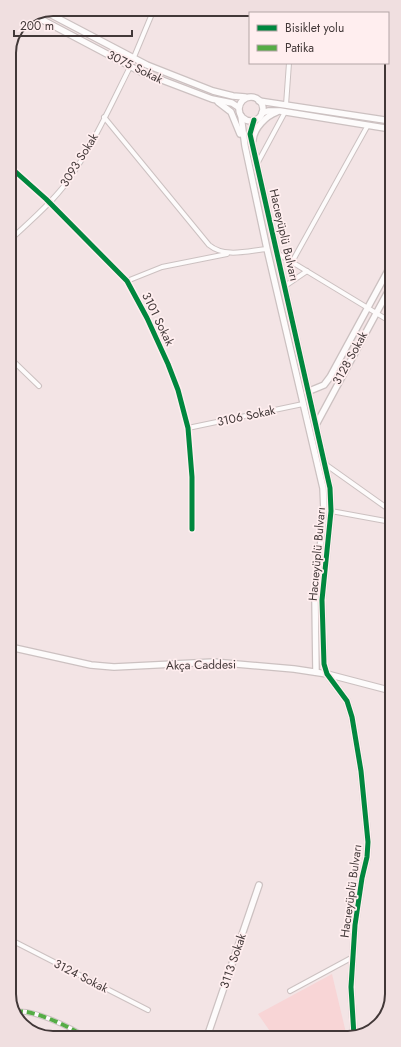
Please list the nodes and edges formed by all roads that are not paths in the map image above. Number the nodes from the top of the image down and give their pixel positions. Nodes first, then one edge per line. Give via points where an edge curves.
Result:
1 (54, 16) edge
2 (151, 16) edge
3 (40, 19) edge
4 (134, 57) junction
5 (289, 64) edge
6 (130, 67) junction
7 (246, 97) junction
8 (212, 99) junction
9 (259, 100) junction
10 (286, 105) junction
11 (238, 107) junction
12 (282, 112) junction
13 (262, 113) junction
14 (241, 116) junction
15 (104, 118) junction
16 (254, 120) junction
17 (385, 120) edge
18 (368, 125) junction
19 (385, 128) edge
20 (244, 146) junction
21 (253, 147) junction
22 (257, 164) junction
23 (16, 172) edge
24 (49, 203) junction
25 (16, 234) edge
26 (267, 249) junction
27 (277, 253) junction
28 (229, 254) junction
29 (292, 262) junction
30 (306, 271) junction
31 (385, 277) edge
32 (127, 281) junction
33 (285, 286) junction
34 (385, 297) edge
35 (368, 307) junction
36 (376, 312) junction
37 (385, 318) edge
38 (16, 364) edge
39 (39, 386) dead end
40 (309, 391) junction
41 (301, 394) junction
42 (303, 404) junction
43 (316, 424) junction
44 (308, 426) junction
45 (188, 428) junction
46 (325, 464) junction
47 (385, 507) edge
48 (331, 511) junction
49 (385, 521) edge
50 (192, 529) dead end
51 (315, 599) junction
52 (322, 600) junction
53 (16, 647) edge
54 (316, 672) junction
55 (327, 674) junction
56 (385, 689) edge
57 (259, 885) dead end
58 (16, 943) edge
59 (353, 957) junction
60 (290, 991) dead end
61 (148, 1010) dead end
62 (20, 1011) edge
63 (76, 1031) edge
64 (209, 1031) edge
65 (353, 1031) edge

1 - 4 street, 3075 Sokak
2 - 4 street
3 - 6 street, 3075 Sokak
4 - 7 street, 3075 Sokak via 147,65 213,91
5 - 10 street
6 - 8 street, 3075 Sokak
6 - 15 street, 3093 Sokak
7 - 9 street
7 - 11 street
8 - 11 street, 3075 Sokak via 232,103
8 - 20 street via 226,107 233,115
9 - 10 street
9 - 13 street
10 - 17 street
11 - 14 street
12 - 13 street
12 - 18 street
12 - 21 street via 271,115 256,129
12 - 22 street
13 - 16 street
14 - 16 street via 246,120
14 - 20 street, Hacıeyüplü Bulvarı
15 - 24 street, 3093 Sokak via 67,183
15 - 28 street via 202,240 215,250
16 - 21 street, Hacıeyüplü Bulvarı via 250,132
18 - 19 street
18 - 29 street
20 - 26 street, Hacıeyüplü Bulvarı
21 - 22 street, Hacıeyüplü Bulvarı
22 - 27 street, Hacıeyüplü Bulvarı
23 - 24 street, 3101 Sokak
24 - 25 street, 3093 Sokak
24 - 32 street, 3101 Sokak
26 - 27 street
26 - 28 street
26 - 41 street, Hacıeyüplü Bulvarı
27 - 29 street
27 - 33 street, Hacıeyüplü Bulvarı
28 - 32 street via 162,267
29 - 30 street
30 - 33 street
30 - 35 street
31 - 35 street, 3128 Sokak
32 - 45 street, 3101 Sokak via 168,364
33 - 40 street, Hacıeyüplü Bulvarı
34 - 36 street, 3128 Sokak
35 - 36 street
35 - 40 street, 3128 Sokak via 327,382
36 - 37 street
36 - 43 street, 3128 Sokak
38 - 39 street
40 - 41 street, 3128 Sokak
40 - 43 street, Hacıeyüplü Bulvarı
41 - 42 street, Hacıeyüplü Bulvarı
42 - 44 street, Hacıeyüplü Bulvarı
42 - 45 street, 3106 Sokak
43 - 44 street
43 - 46 street, Hacıeyüplü Bulvarı
44 - 51 street, Hacıeyüplü Bulvarı via 324,496
45 - 50 street, 3101 Sokak via 192,477
46 - 47 street
46 - 48 street, Hacıeyüplü Bulvarı
48 - 49 street
48 - 52 street, Hacıeyüplü Bulvarı
51 - 52 street
51 - 54 street, Hacıeyüplü Bulvarı
52 - 55 street, Hacıeyüplü Bulvarı via 323,655
53 - 54 street, Akça Caddesi via 91,665 114,667 214,662
54 - 55 street, Akça Caddesi
55 - 56 street, Akça Caddesi
55 - 59 street, Hacıeyüplü Bulvarı via 342,692 352,717 367,828 367,857 359,897
57 - 64 street, 3113 Sokak
58 - 61 street, 3124 Sokak
59 - 60 street
59 - 65 street, Hacıeyüplü Bulvarı via 351,1013
62 - 63 street via 24,1010

